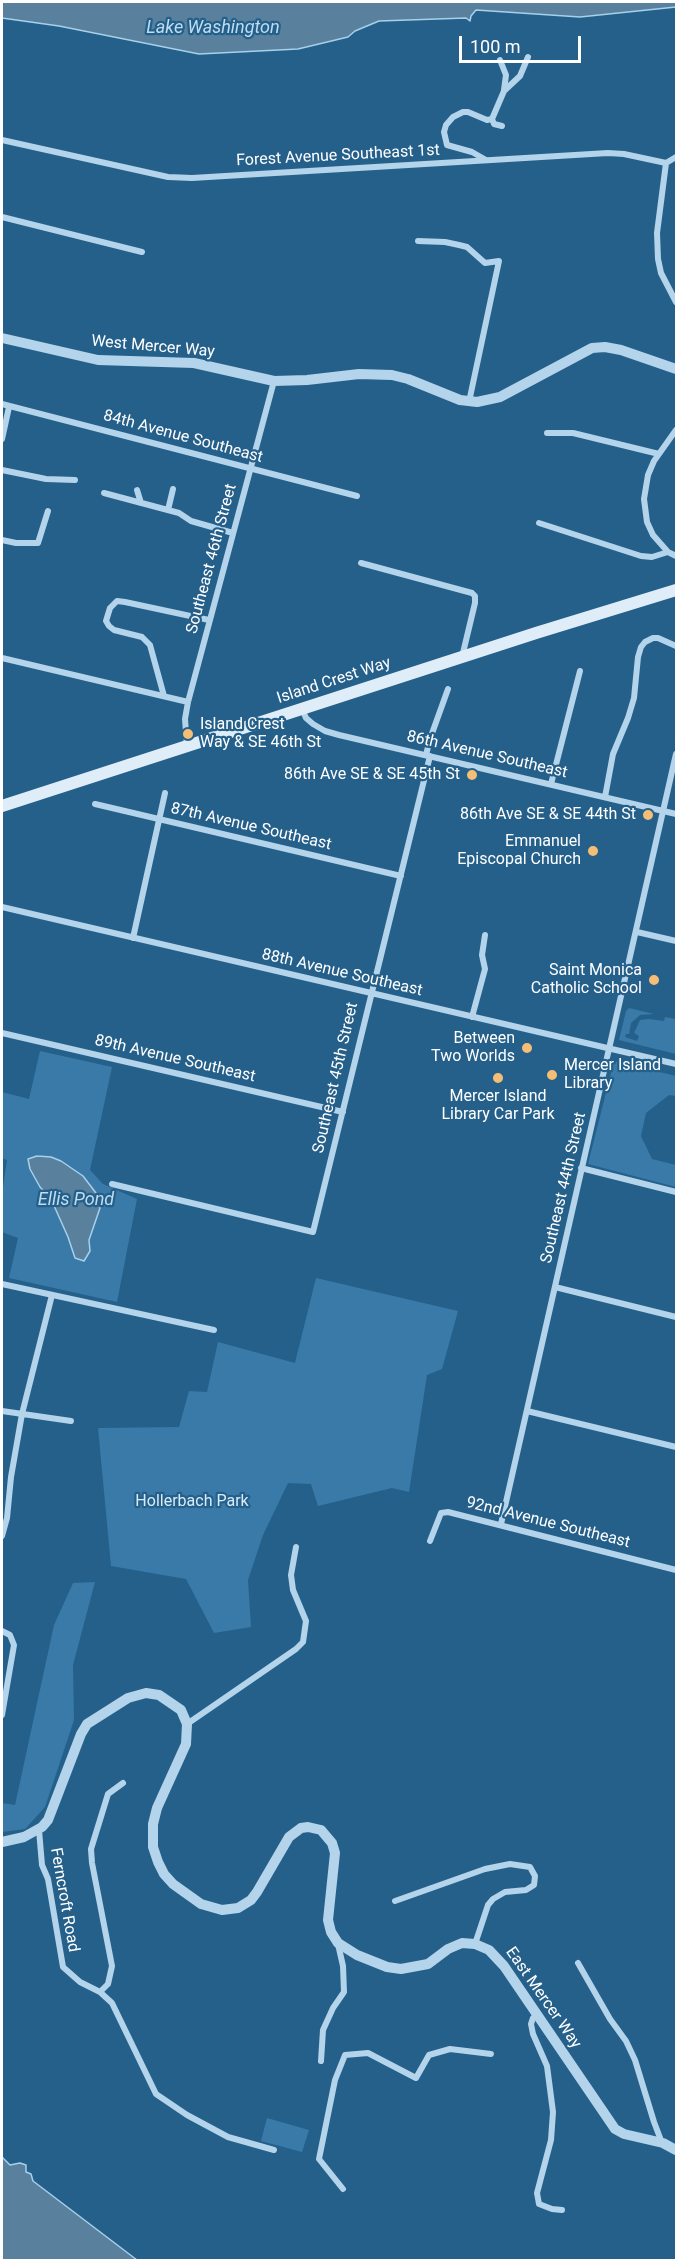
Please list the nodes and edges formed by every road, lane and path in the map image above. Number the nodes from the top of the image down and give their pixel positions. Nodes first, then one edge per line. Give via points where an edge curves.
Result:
1 (528, 57) dead end
2 (500, 60) dead end
3 (504, 91) junction
4 (492, 119) junction
5 (502, 126) dead end
6 (2, 140) edge
7 (676, 157) edge
8 (487, 160) junction
9 (666, 164) junction
10 (2, 217) edge
11 (418, 241) dead end
12 (142, 252) dead end
13 (676, 302) edge
14 (2, 338) edge
15 (676, 369) edge
16 (274, 381) junction
17 (469, 402) junction
18 (2, 404) edge
19 (9, 407) junction
20 (676, 430) edge
21 (547, 433) dead end
22 (2, 439) edge
23 (659, 454) junction
24 (250, 469) junction
25 (2, 470) edge
26 (75, 480) dead end
27 (172, 489) dead end
28 (137, 490) dead end
29 (104, 493) dead end
30 (357, 496) dead end
31 (141, 503) junction
32 (168, 510) junction
33 (48, 512) dead end
34 (540, 523) dead end
35 (233, 533) junction
36 (2, 540) edge
37 (668, 552) junction
38 (676, 556) edge
39 (360, 563) dead end
40 (676, 590) edge
41 (209, 620) junction
42 (676, 646) edge
43 (2, 658) edge
44 (462, 658) junction
45 (580, 671) dead end
46 (448, 689) dead end
47 (164, 696) junction
48 (188, 702) junction
49 (302, 709) junction
50 (186, 746) junction
51 (676, 753) edge
52 (428, 755) junction
53 (551, 784) junction
54 (165, 793) dead end
55 (605, 796) junction
56 (95, 804) dead end
57 (2, 806) edge
58 (663, 811) junction
59 (676, 814) edge
60 (160, 819) junction
61 (400, 876) junction
62 (2, 907) edge
63 (637, 932) junction
64 (485, 935) dead end
65 (133, 938) junction
66 (676, 941) edge
67 (371, 993) junction
68 (472, 1017) junction
69 (2, 1033) edge
70 (609, 1048) junction
71 (676, 1064) edge
72 (343, 1112) junction
73 (581, 1168) junction
74 (112, 1184) dead end
75 (676, 1192) edge
76 (2, 1284) edge
77 (555, 1287) junction
78 (52, 1295) junction
79 (676, 1317) edge
80 (214, 1330) dead end
81 (2, 1411) edge
82 (527, 1411) junction
83 (22, 1414) junction
84 (70, 1421) dead end
85 (676, 1447) edge
86 (501, 1524) junction
87 (2, 1536) edge
88 (430, 1541) dead end
89 (296, 1547) dead end
90 (676, 1570) edge
91 (2, 1631) edge
92 (2, 1715) edge
93 (187, 1724) junction
94 (123, 1783) dead end
95 (39, 1830) junction
96 (2, 1842) edge
97 (395, 1901) dead end
98 (338, 1943) junction
99 (475, 1944) junction
100 (578, 1963) dead end
101 (100, 1992) junction
102 (537, 2016) junction
103 (491, 2054) dead end
104 (321, 2061) dead end
105 (663, 2143) junction
106 (274, 2150) dead end
107 (676, 2150) edge
108 (343, 2189) dead end
109 (562, 2210) dead end

1 - 3 street via 520,76
2 - 3 street via 506,75
3 - 4 street
4 - 5 street
4 - 8 street via 463,112 449,120 444,132 447,145
6 - 8 street, Forest Avenue Southeast 1st via 168,177 192,178
7 - 9 street
8 - 9 street, Forest Avenue Southeast 1st via 608,153
9 - 13 street via 657,233 658,259
10 - 12 street
11 - 17 street via 459,244 485,263 499,261
14 - 16 street, West Mercer Way via 98,360 194,363
15 - 17 street, West Mercer Way via 621,350 592,348 500,397
16 - 17 street, West Mercer Way via 392,375
16 - 24 street, Southeast 46th Street
18 - 19 street, 84th Avenue Southeast
19 - 22 street
19 - 24 street, 84th Avenue Southeast
20 - 23 street
21 - 23 street via 573,433
23 - 37 street via 645,486 644,510 653,535
24 - 30 street, 84th Avenue Southeast
24 - 35 street, Southeast 46th Street
25 - 26 street
27 - 32 street
28 - 31 street
29 - 31 street
31 - 32 street
32 - 35 street
33 - 36 street via 38,543
34 - 37 street via 641,556
35 - 41 street, Southeast 46th Street
37 - 38 street
39 - 44 street via 476,596
40 - 44 main road, Island Crest Way
41 - 47 street via 117,601 110,608 106,621 109,626 150,645
41 - 48 street, Southeast 46th Street
42 - 55 street via 653,638 642,647 634,699 613,754
43 - 47 street
44 - 49 main road, Island Crest Way
45 - 53 street
46 - 52 street, Southeast 45th Street
47 - 48 street
48 - 50 street, Southeast 46th Street via 184,719
49 - 50 main road, Island Crest Way
49 - 52 street, 86th Avenue Southeast via 306,718 325,731
50 - 57 main road, Island Crest Way
51 - 58 street, Southeast 44th Street
52 - 53 street, 86th Avenue Southeast
52 - 61 street, Southeast 45th Street
53 - 55 street, 86th Avenue Southeast
54 - 60 street
55 - 58 street, 86th Avenue Southeast
56 - 60 street, 87th Avenue Southeast
58 - 59 street, 86th Avenue Southeast
58 - 63 street, Southeast 44th Street
60 - 61 street, 87th Avenue Southeast
60 - 65 street
61 - 67 street, Southeast 45th Street
62 - 65 street, 88th Avenue Southeast
63 - 66 street
63 - 70 street, Southeast 44th Street
64 - 68 street via 485,969
65 - 67 street, 88th Avenue Southeast
67 - 68 street, 88th Avenue Southeast
67 - 72 street, Southeast 45th Street
68 - 70 street, 88th Avenue Southeast
69 - 72 street, 89th Avenue Southeast
70 - 71 street, 88th Avenue Southeast
70 - 73 street, Southeast 44th Street
72 - 74 street, Southeast 45th Street via 313,1233
73 - 75 street
73 - 77 street, Southeast 44th Street
76 - 78 street
77 - 79 street
77 - 82 street, Southeast 44th Street
78 - 80 street
78 - 83 street
81 - 83 street
82 - 85 street
82 - 86 street, Southeast 44th Street
83 - 84 street
83 - 87 street
86 - 88 street, 92nd Avenue Southeast via 441,1513
86 - 90 street, 92nd Avenue Southeast
89 - 93 street via 291,1575 306,1622 303,1642
91 - 92 street via 10,1635 14,1644
93 - 95 street via 181,1710 153,1693 128,1698 94,1718 81,1734 48,1820
93 - 98 street via 186,1744 153,1824 153,1847 164,1874 201,1904 222,1910 238,1908 257,1892 289,1837 301,1828 321,1830 332,1843 334,1853 328,1920
94 - 101 street via 108,1794 91,1849 112,1966 108,1984
95 - 96 street
95 - 101 street, Ferncroft Road via 62,1964 80,1982
97 - 99 street via 485,1869 510,1864 530,1867 534,1885 493,1899
98 - 99 street via 357,1955 401,1969 428,1964 455,1945
98 - 104 street via 344,1992 323,2030
99 - 102 street, East Mercer Way via 496,1956
100 - 105 street via 635,2060
101 - 106 street, Ferncroft Road via 116,2010 156,2094 228,2137
102 - 105 street, East Mercer Way via 615,2129 641,2140
102 - 109 street via 531,2024 547,2066 553,2112 551,2140 537,2193 539,2204
103 - 108 street via 450,2049 429,2055 416,2078 368,2053 345,2055 335,2080 319,2159
105 - 107 street, East Mercer Way

